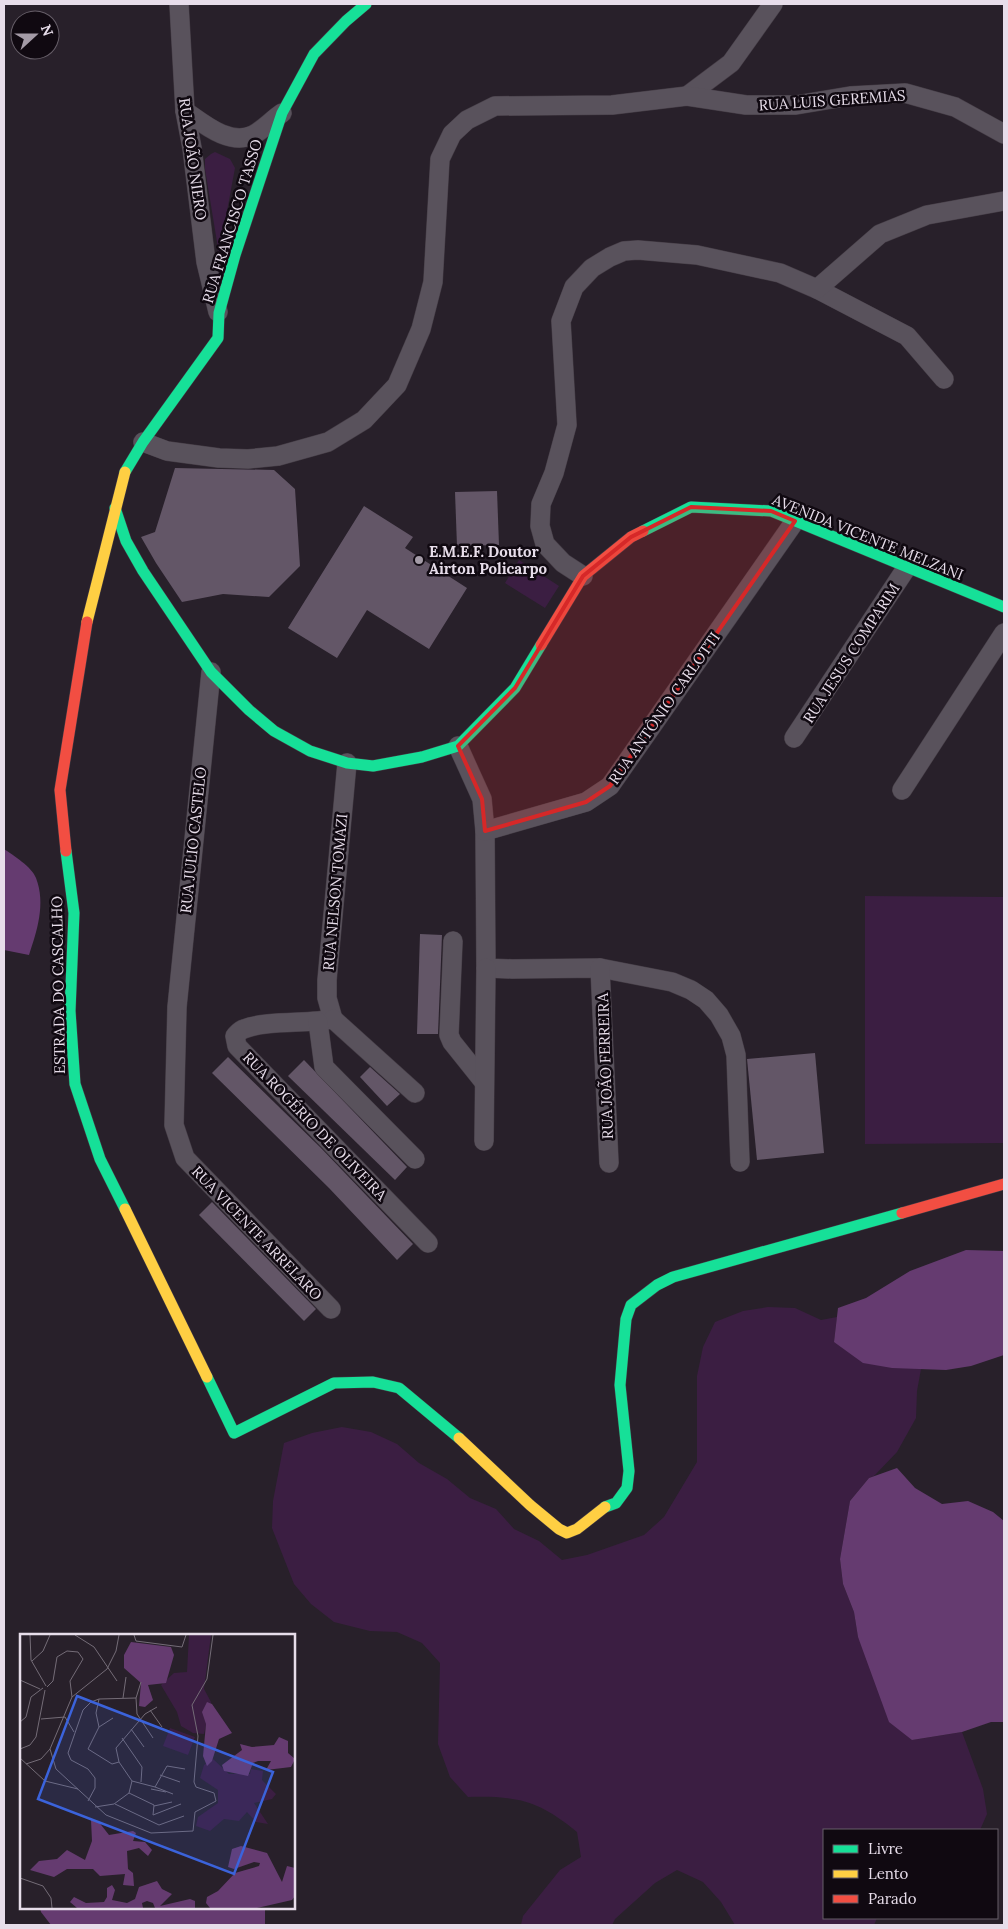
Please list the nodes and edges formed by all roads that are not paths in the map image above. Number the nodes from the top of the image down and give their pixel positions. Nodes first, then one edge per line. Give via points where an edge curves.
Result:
1 (179, 4) edge
2 (366, 4) edge
3 (773, 4) edge
4 (687, 96) junction
5 (185, 112) junction
6 (282, 113) junction
7 (1004, 134) edge
8 (1004, 201) edge
9 (817, 289) junction
10 (219, 313) junction
11 (944, 379) dead end
12 (144, 442) junction
13 (115, 508) junction
14 (795, 521) junction
15 (907, 567) junction
16 (583, 576) junction
17 (1004, 607) edge
18 (1004, 633) edge
19 (211, 672) junction
20 (794, 738) dead end
21 (458, 746) junction
22 (347, 763) junction
23 (902, 790) dead end
24 (485, 831) junction
25 (453, 941) dead end
26 (486, 968) junction
27 (600, 968) junction
28 (177, 1007) joint
29 (326, 1021) junction
30 (484, 1082) junction
31 (415, 1093) dead end
32 (484, 1141) dead end
33 (415, 1158) dead end
34 (740, 1162) dead end
35 (609, 1163) dead end
36 (1004, 1184) edge
37 (428, 1243) dead end
38 (331, 1309) dead end

1 - 5 street, RUA JOÃO NIERO
2 - 6 street, RUA FRANCISCO TASSO via 314,54
3 - 4 street via 731,63
4 - 7 street, RUA LUIS GEREMIAS via 746,106 796,105 850,96 905,93 955,107
4 - 12 street, RUA LUIS GEREMIAS via 612,105 495,106 467,120 452,134 440,159 433,282 421,329 396,385 364,420 347,432 328,442 286,454 248,459 167,451
5 - 6 street via 220,134 237,138 253,135
5 - 10 street, RUA JOÃO NIERO via 206,262
6 - 10 street, RUA FRANCISCO TASSO
8 - 9 street via 928,214 880,234
9 - 11 street via 907,336
9 - 16 street via 780,273 706,257 638,250 610,256 592,268 574,287 561,321 566,425 554,472 541,504 540,526 545,544
10 - 12 street, RUA FRANCISCO TASSO via 218,338
12 - 13 street, RUA FRANCISCO TASSO via 123,475
13 - 19 street, AVENIDA VICENTE MELZANI via 126,541 143,571
13 - 36 street, ESTRADA DO CASCALHO via 84,637 60,790 74,914 70,1011 75,1084 100,1159 234,1433 334,1383 373,1382 399,1388 530,1505 567,1533 577,1529 602,1508 616,1503 627,1488 629,1471 620,1385 622,1355 628,1312 644,1294 674,1277
14 - 15 street, AVENIDA VICENTE MELZANI
14 - 16 street, AVENIDA VICENTE MELZANI via 771,511 691,507 631,537
14 - 24 street, RUA ANTÔNIO CARLOTTI via 610,786 586,802
15 - 17 street, AVENIDA VICENTE MELZANI
15 - 20 street, RUA JESUS COMPARIM
16 - 21 street, AVENIDA VICENTE MELZANI via 515,688
18 - 23 street
19 - 22 street, AVENIDA VICENTE MELZANI via 274,731 310,751
19 - 28 street, RUA JULIO CASTELO
21 - 22 street, AVENIDA VICENTE MELZANI via 373,766
21 - 24 street via 482,799
22 - 29 street, RUA NELSON TOMAZI
24 - 26 street
25 - 30 street via 449,1035
26 - 27 street
26 - 30 street
27 - 34 street via 672,982 706,1000 719,1015 731,1036 736,1055
27 - 35 street, RUA JOÃO FERREIRA
28 - 38 street, RUA VICENTE ARRELARO via 174,1126 185,1158
29 - 31 street
29 - 33 street, RUA NELSON TOMAZI via 324,1067
29 - 37 street, RUA ROGÉRIO DE OLIVEIRA via 257,1025 242,1030 236,1036 237,1046
30 - 32 street

